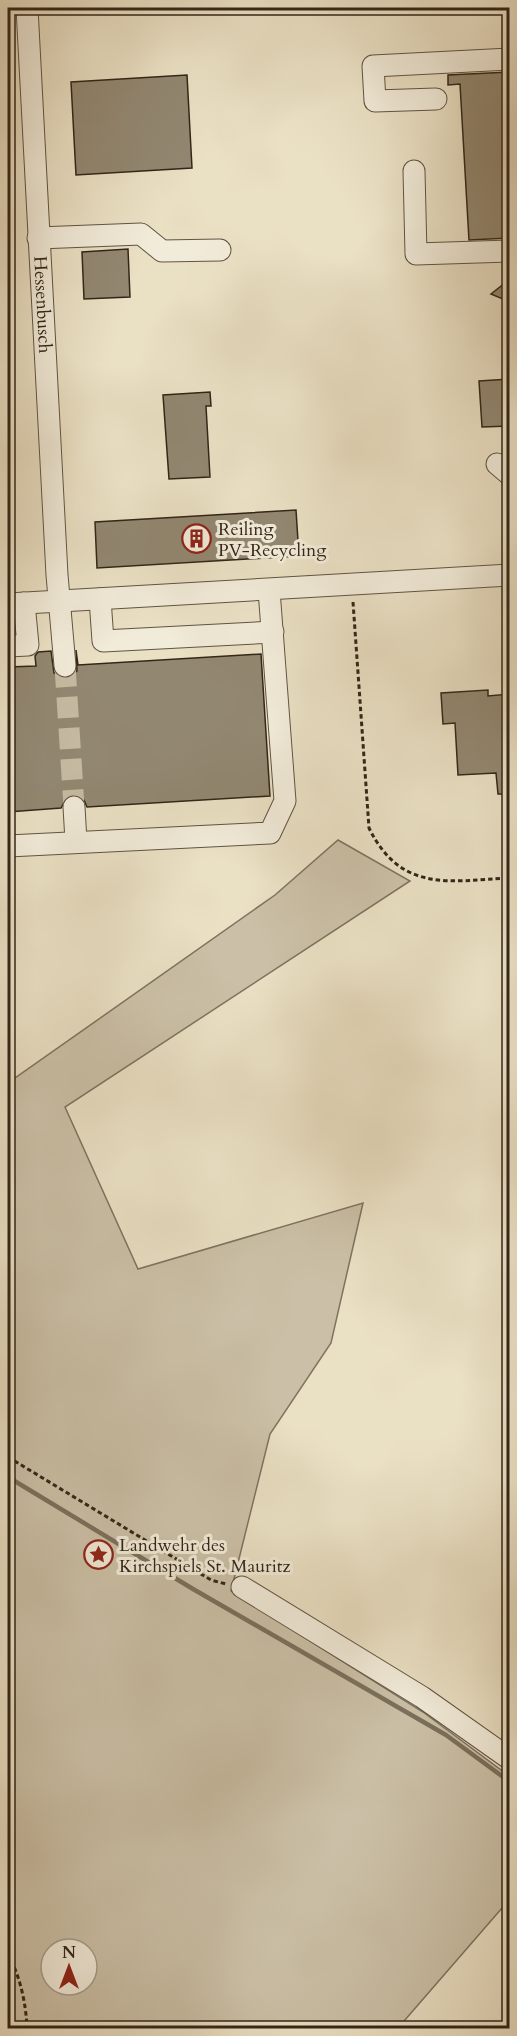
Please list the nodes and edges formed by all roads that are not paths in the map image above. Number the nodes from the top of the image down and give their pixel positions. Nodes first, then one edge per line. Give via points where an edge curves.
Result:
1 (27, 8) edge
2 (510, 59) edge
3 (436, 99) dead end
4 (414, 171) dead end
5 (38, 238) junction
6 (220, 249) dead end
7 (510, 251) edge
8 (510, 575) edge
9 (269, 590) junction
10 (100, 599) junction
11 (60, 601) junction
12 (16, 604) edge
13 (273, 632) junction
14 (8, 646) edge
15 (65, 666) tunnel mouth
16 (74, 807) tunnel mouth
17 (76, 841) junction
18 (8, 846) edge
19 (242, 1587) road end
20 (510, 1759) edge

1 - 5 street, Hessenbusch
2 - 3 street via 373,66 375,101
4 - 7 street via 416,254
5 - 6 street via 141,234 162,251
5 - 11 street, Hessenbusch
8 - 9 street
9 - 10 street
9 - 13 street
10 - 11 street
10 - 13 street via 103,641
11 - 12 street
11 - 15 street, Hessenbusch
12 - 14 street via 28,645
13 - 17 street via 285,801 270,833
16 - 17 street
17 - 18 street
19 - 20 street via 422,1697

